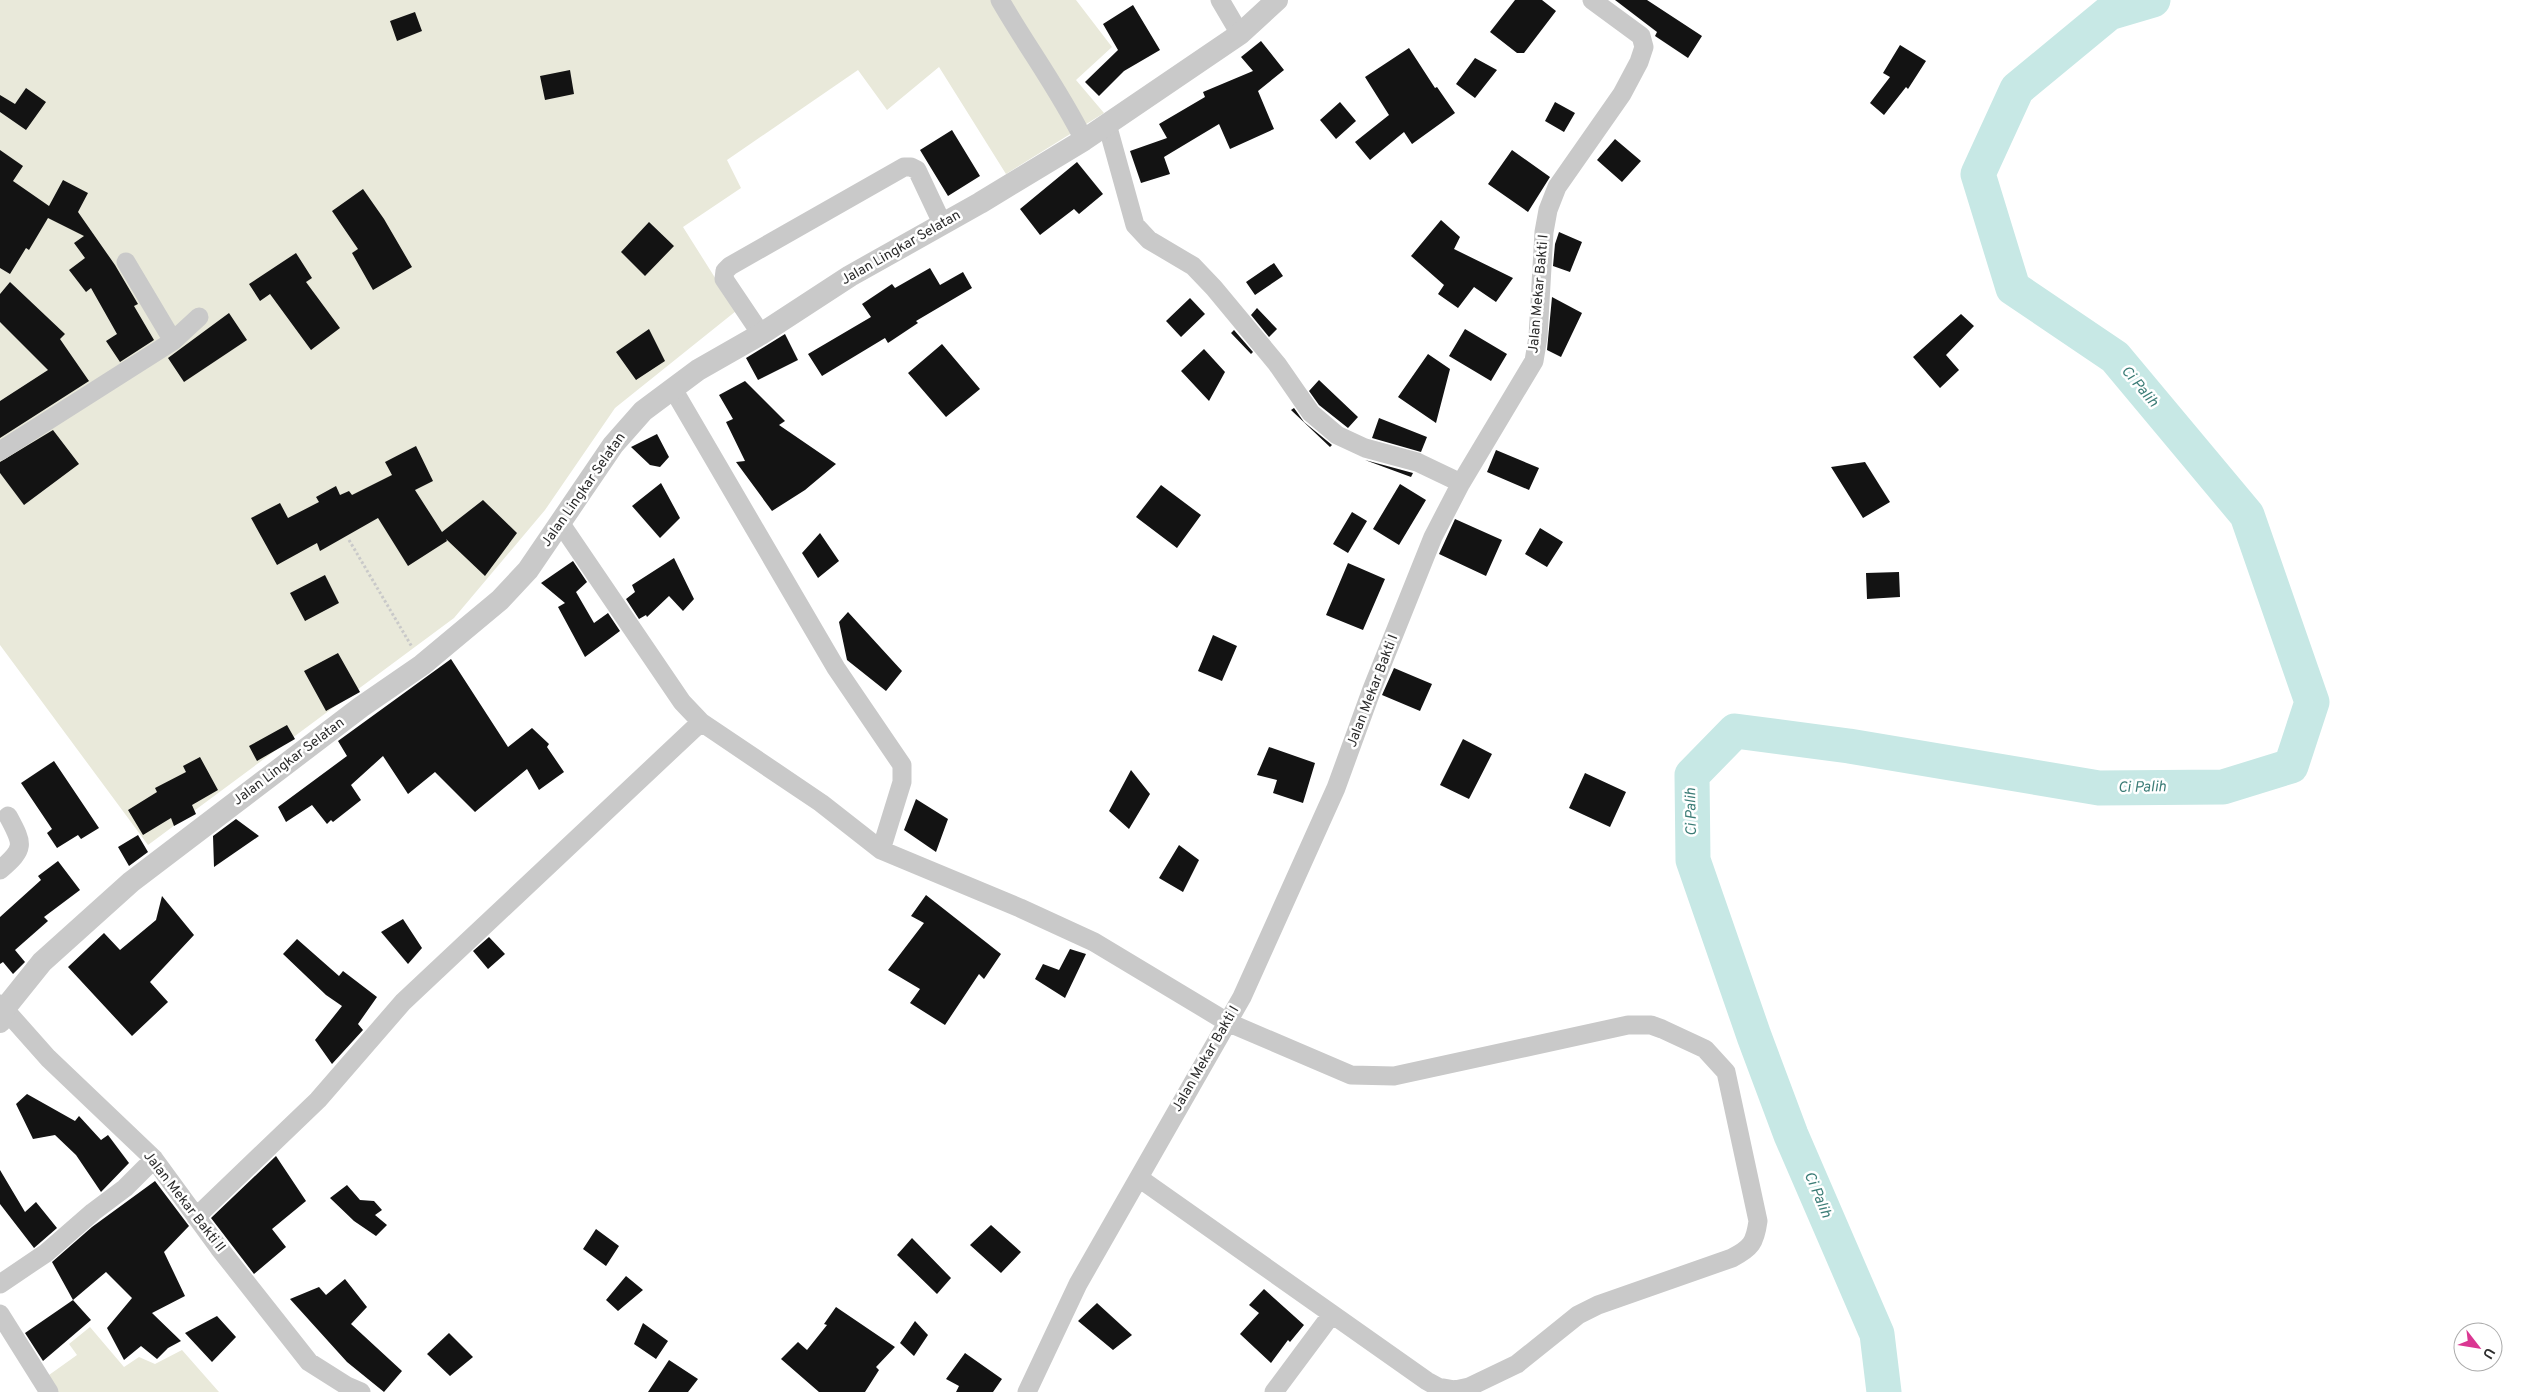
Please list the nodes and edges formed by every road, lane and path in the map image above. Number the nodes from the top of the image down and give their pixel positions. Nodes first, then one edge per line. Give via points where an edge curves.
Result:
1 (1000, 0) edge
2 (1220, 0) edge
3 (1277, 0) edge
4 (1592, 0) edge
5 (1240, 34) junction
6 (1107, 124) junction
7 (1084, 140) junction
8 (942, 223) junction
9 (126, 262) dead end
10 (199, 317) dead end
11 (761, 334) junction
12 (173, 341) junction
13 (673, 389) junction
14 (0, 451) edge
15 (1461, 483) junction
16 (561, 524) junction
17 (349, 540) dead end
18 (422, 665) junction
19 (701, 722) junction
20 (3, 814) edge
21 (880, 850) junction
22 (0, 870) edge
23 (2, 1011) edge
24 (1227, 1022) junction
25 (154, 1159) junction
26 (1139, 1178) junction
27 (196, 1216) junction
28 (0, 1284) edge
29 (0, 1314) edge
30 (1332, 1314) junction
31 (49, 1392) edge
32 (362, 1392) edge
33 (1028, 1392) edge
34 (1274, 1392) edge

1 - 7 street
2 - 5 street
3 - 5 street, Jalan Lingkar Selatan
4 - 15 street, Jalan Mekar Bakti I via 1641,36 1644,46 1622,94 1557,187 1544,232 1534,360
5 - 6 street, Jalan Lingkar Selatan
6 - 7 street, Jalan Lingkar Selatan
6 - 15 street via 1135,225 1149,240 1193,266 1214,288 1277,364 1310,413 1337,435 1364,448 1417,462
7 - 8 street, Jalan Lingkar Selatan
8 - 11 street, Jalan Lingkar Selatan via 850,276
8 - 11 street via 917,170 904,167 730,266 724,279
9 - 12 street
10 - 12 street
11 - 13 street, Jalan Lingkar Selatan via 698,370
12 - 14 street
13 - 16 street, Jalan Lingkar Selatan via 643,411 613,445
13 - 21 street via 836,668 902,765 902,782
15 - 24 street, Jalan Mekar Bakti I via 1429,546 1336,788 1262,955
16 - 18 street, Jalan Lingkar Selatan via 528,570 500,600
16 - 19 street via 682,702
17 - 18 path
18 - 23 street, Jalan Lingkar Selatan via 361,707 131,882 42,962
19 - 21 street via 821,803
19 - 27 street via 403,1002 318,1100
20 - 22 street via 20,836 21,848 16,857
21 - 24 street via 1094,942
23 - 25 street, Jalan Mekar Bakti II
24 - 26 street, Jalan Mekar Bakti I
24 - 30 street via 1351,1075 1394,1076 1628,1025 1662,1029 1705,1049 1726,1072 1758,1221 1756,1236 1749,1249 1732,1258 1598,1305 1578,1316 1517,1364 1469,1387 1455,1390 1426,1381
25 - 27 street, Jalan Mekar Bakti II
25 - 28 street via 125,1188 46,1253
26 - 30 street
26 - 33 street, Jalan Mekar Bakti I via 1078,1284
27 - 32 street, Jalan Mekar Bakti II via 309,1362
29 - 31 street
30 - 34 street

